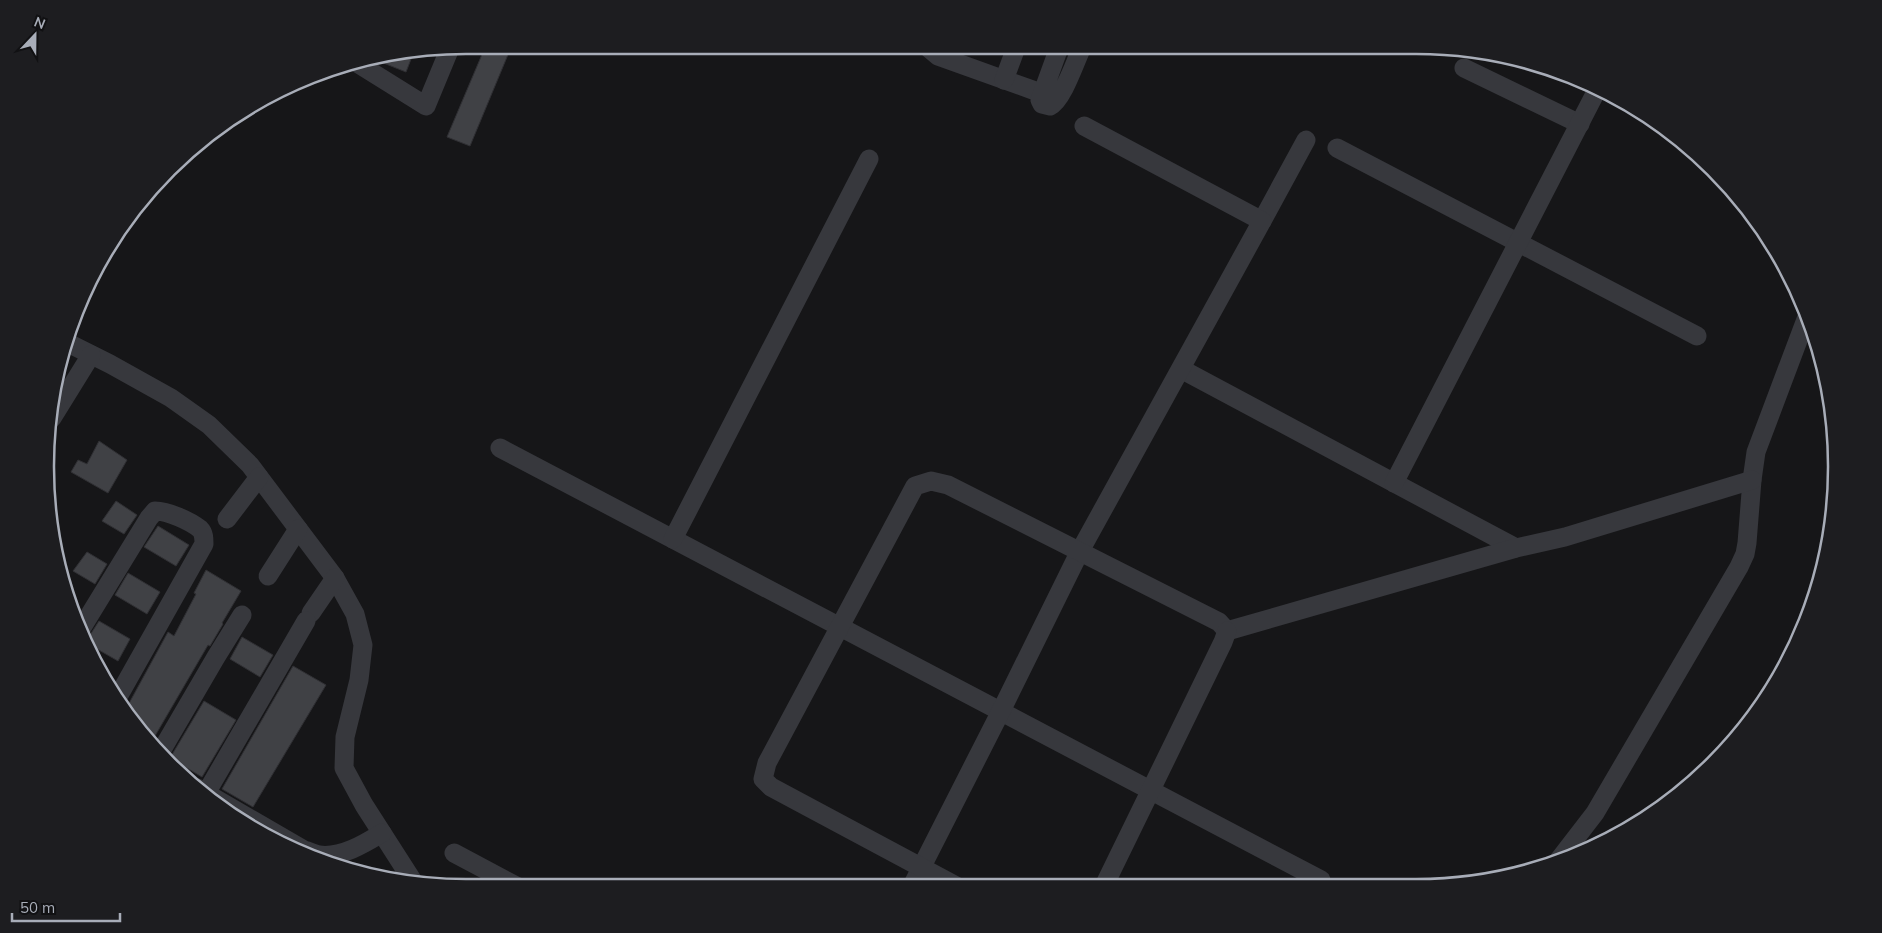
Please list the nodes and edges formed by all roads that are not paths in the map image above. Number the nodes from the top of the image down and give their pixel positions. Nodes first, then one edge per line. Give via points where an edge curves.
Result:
1 (936, 54) edge
2 (1014, 54) edge
3 (1056, 54) edge
4 (1079, 54) edge
5 (447, 55) edge
6 (364, 67) edge
7 (1464, 68) dead end
8 (1004, 80) junction
9 (1041, 93) junction
10 (1595, 95) edge
11 (1580, 124) junction
12 (1084, 126) dead end
13 (1306, 140) dead end
14 (1337, 148) dead end
15 (869, 159) dead end
16 (1262, 221) junction
17 (1518, 243) junction
18 (1803, 326) edge
19 (1697, 336) dead end
20 (72, 345) edge
21 (91, 355) junction
22 (1182, 369) junction
23 (58, 409) edge
24 (500, 448) dead end
25 (259, 477) junction
26 (1752, 480) junction
27 (1394, 483) junction
28 (227, 519) dead end
29 (298, 529) junction
30 (673, 539) junction
31 (1516, 548) junction
32 (1080, 552) junction
33 (268, 576) dead end
34 (335, 578) junction
35 (242, 615) dead end
36 (85, 623) edge
37 (840, 626) junction
38 (1226, 631) junction
39 (121, 692) edge
40 (1001, 711) junction
41 (164, 747) edge
42 (206, 787) edge
43 (1151, 789) junction
44 (382, 833) junction
45 (1566, 850) edge
46 (454, 853) dead end
47 (327, 855) edge
48 (922, 868) junction
49 (409, 875) edge
50 (503, 879) edge
51 (916, 879) edge
52 (943, 879) edge
53 (1107, 879) edge
54 (1319, 879) edge

1 - 8 street
2 - 8 street
3 - 9 street
4 - 9 street via 1054,104 1042,104
5 - 6 street via 426,106
7 - 11 street
8 - 9 street
10 - 11 street
11 - 17 street
12 - 16 street
13 - 16 street
14 - 17 street
15 - 30 street
16 - 22 street
17 - 19 street
17 - 27 street
18 - 26 street via 1759,441
20 - 21 street
21 - 23 street
21 - 25 street via 171,398 209,425
22 - 27 street
22 - 32 street
24 - 30 street
25 - 28 street
25 - 29 street
26 - 31 street via 1565,537
26 - 45 street via 1747,543 1739,567 1595,813
27 - 31 street
29 - 33 street
29 - 34 street
30 - 37 street
31 - 38 street
32 - 37 street via 948,485 931,481 915,486
32 - 38 street via 1220,622
32 - 40 street
34 - 42 street
34 - 44 street via 355,614 363,645 359,680 345,737 344,768
35 - 41 street
36 - 39 street via 155,511 170,513 201,530 204,544
37 - 40 street
37 - 48 street via 767,763 763,779 771,787
38 - 43 street
40 - 43 street
40 - 48 street
43 - 53 street
43 - 54 street
44 - 47 street via 364,844
44 - 49 street
46 - 50 street
48 - 51 street
48 - 52 street

